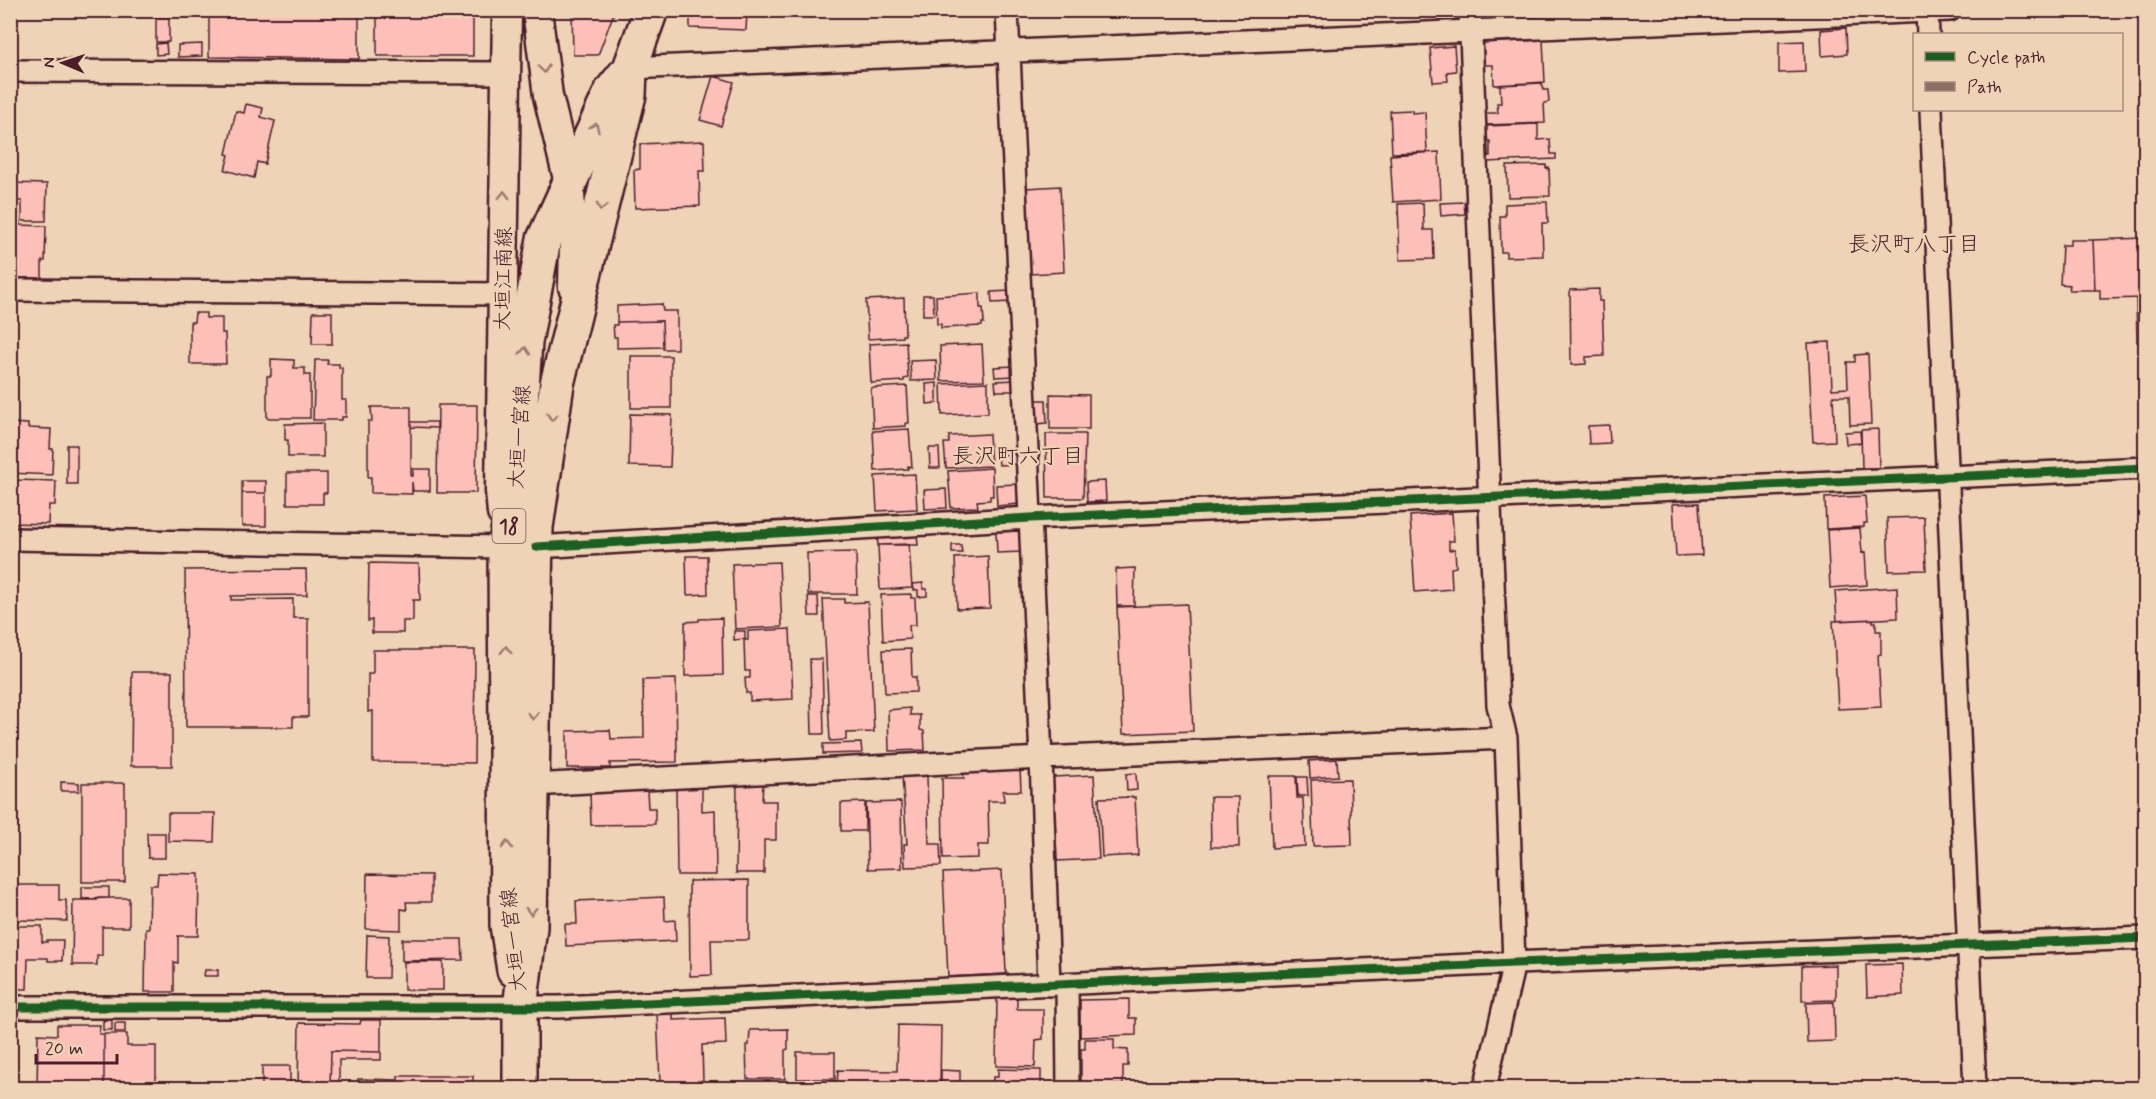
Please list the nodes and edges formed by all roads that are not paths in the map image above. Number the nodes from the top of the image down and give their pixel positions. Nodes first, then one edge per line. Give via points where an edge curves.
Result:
1 (507, 10) edge
2 (537, 10) edge
3 (651, 10) edge
4 (1006, 10) edge
5 (1950, 10) edge
6 (1927, 12) edge
7 (1470, 21) edge
8 (1928, 33) edge
9 (1008, 52) junction
10 (630, 68) junction
11 (10, 71) edge
12 (506, 73) junction
13 (1931, 111) edge
14 (568, 183) junction
15 (10, 290) edge
16 (503, 294) junction
17 (572, 322) junction
18 (2145, 468) edge
19 (1947, 478) junction
20 (1491, 498) junction
21 (1030, 518) junction
22 (10, 539) edge
23 (520, 547) junction
24 (1506, 738) junction
25 (1041, 758) junction
26 (532, 785) junction
27 (2145, 938) edge
28 (1968, 946) junction
29 (1514, 963) junction
30 (1058, 985) junction
31 (10, 1007) edge
32 (520, 1008) junction
33 (520, 1089) edge
34 (1068, 1089) edge
35 (1485, 1089) edge
36 (1974, 1089) edge

1 - 12 main road, 大垣江南線
2 -> 14 main road via 548,96
3 - 10 main road, 大垣一宮線 / 18
4 - 9 street
5 - 6 street
6 - 7 street
6 - 8 street
7 - 9 street
7 - 20 street
9 - 10 street
9 - 21 street
14 -> 10 main road, 大垣一宮線 / 18 via 612,90
10 -> 17 main road, 大垣一宮線 / 18 via 629,95
11 - 12 street
16 -> 12 main road, 大垣江南線
13 - 19 street
14 - 17 main road via 574,245
23 -> 14 main road, 大垣一宮線 / 18 via 515,495 525,342 544,239
15 - 16 street
16 - 23 main road, 大垣江南線 via 500,492
17 -> 23 main road, 大垣一宮線 / 18 via 557,384 536,526
18 - 19 street
19 - 20 street
19 - 28 street
20 - 21 street
20 - 24 street via 1498,705
21 - 23 street
21 - 25 street
22 - 23 street
23 -> 26 main road, 大垣一宮線 / 18
32 -> 23 main road, 大垣一宮線 / 18 via 507,925
24 - 25 street
24 - 29 street
25 - 26 street
25 - 30 street
26 -> 32 main road, 大垣一宮線 / 18 via 530,927
27 - 28 street
28 - 29 street
28 - 36 street
29 - 30 street
29 - 35 street
30 - 32 street
30 - 34 street
31 - 32 street
32 - 33 main road, 大垣一宮線 / 18

